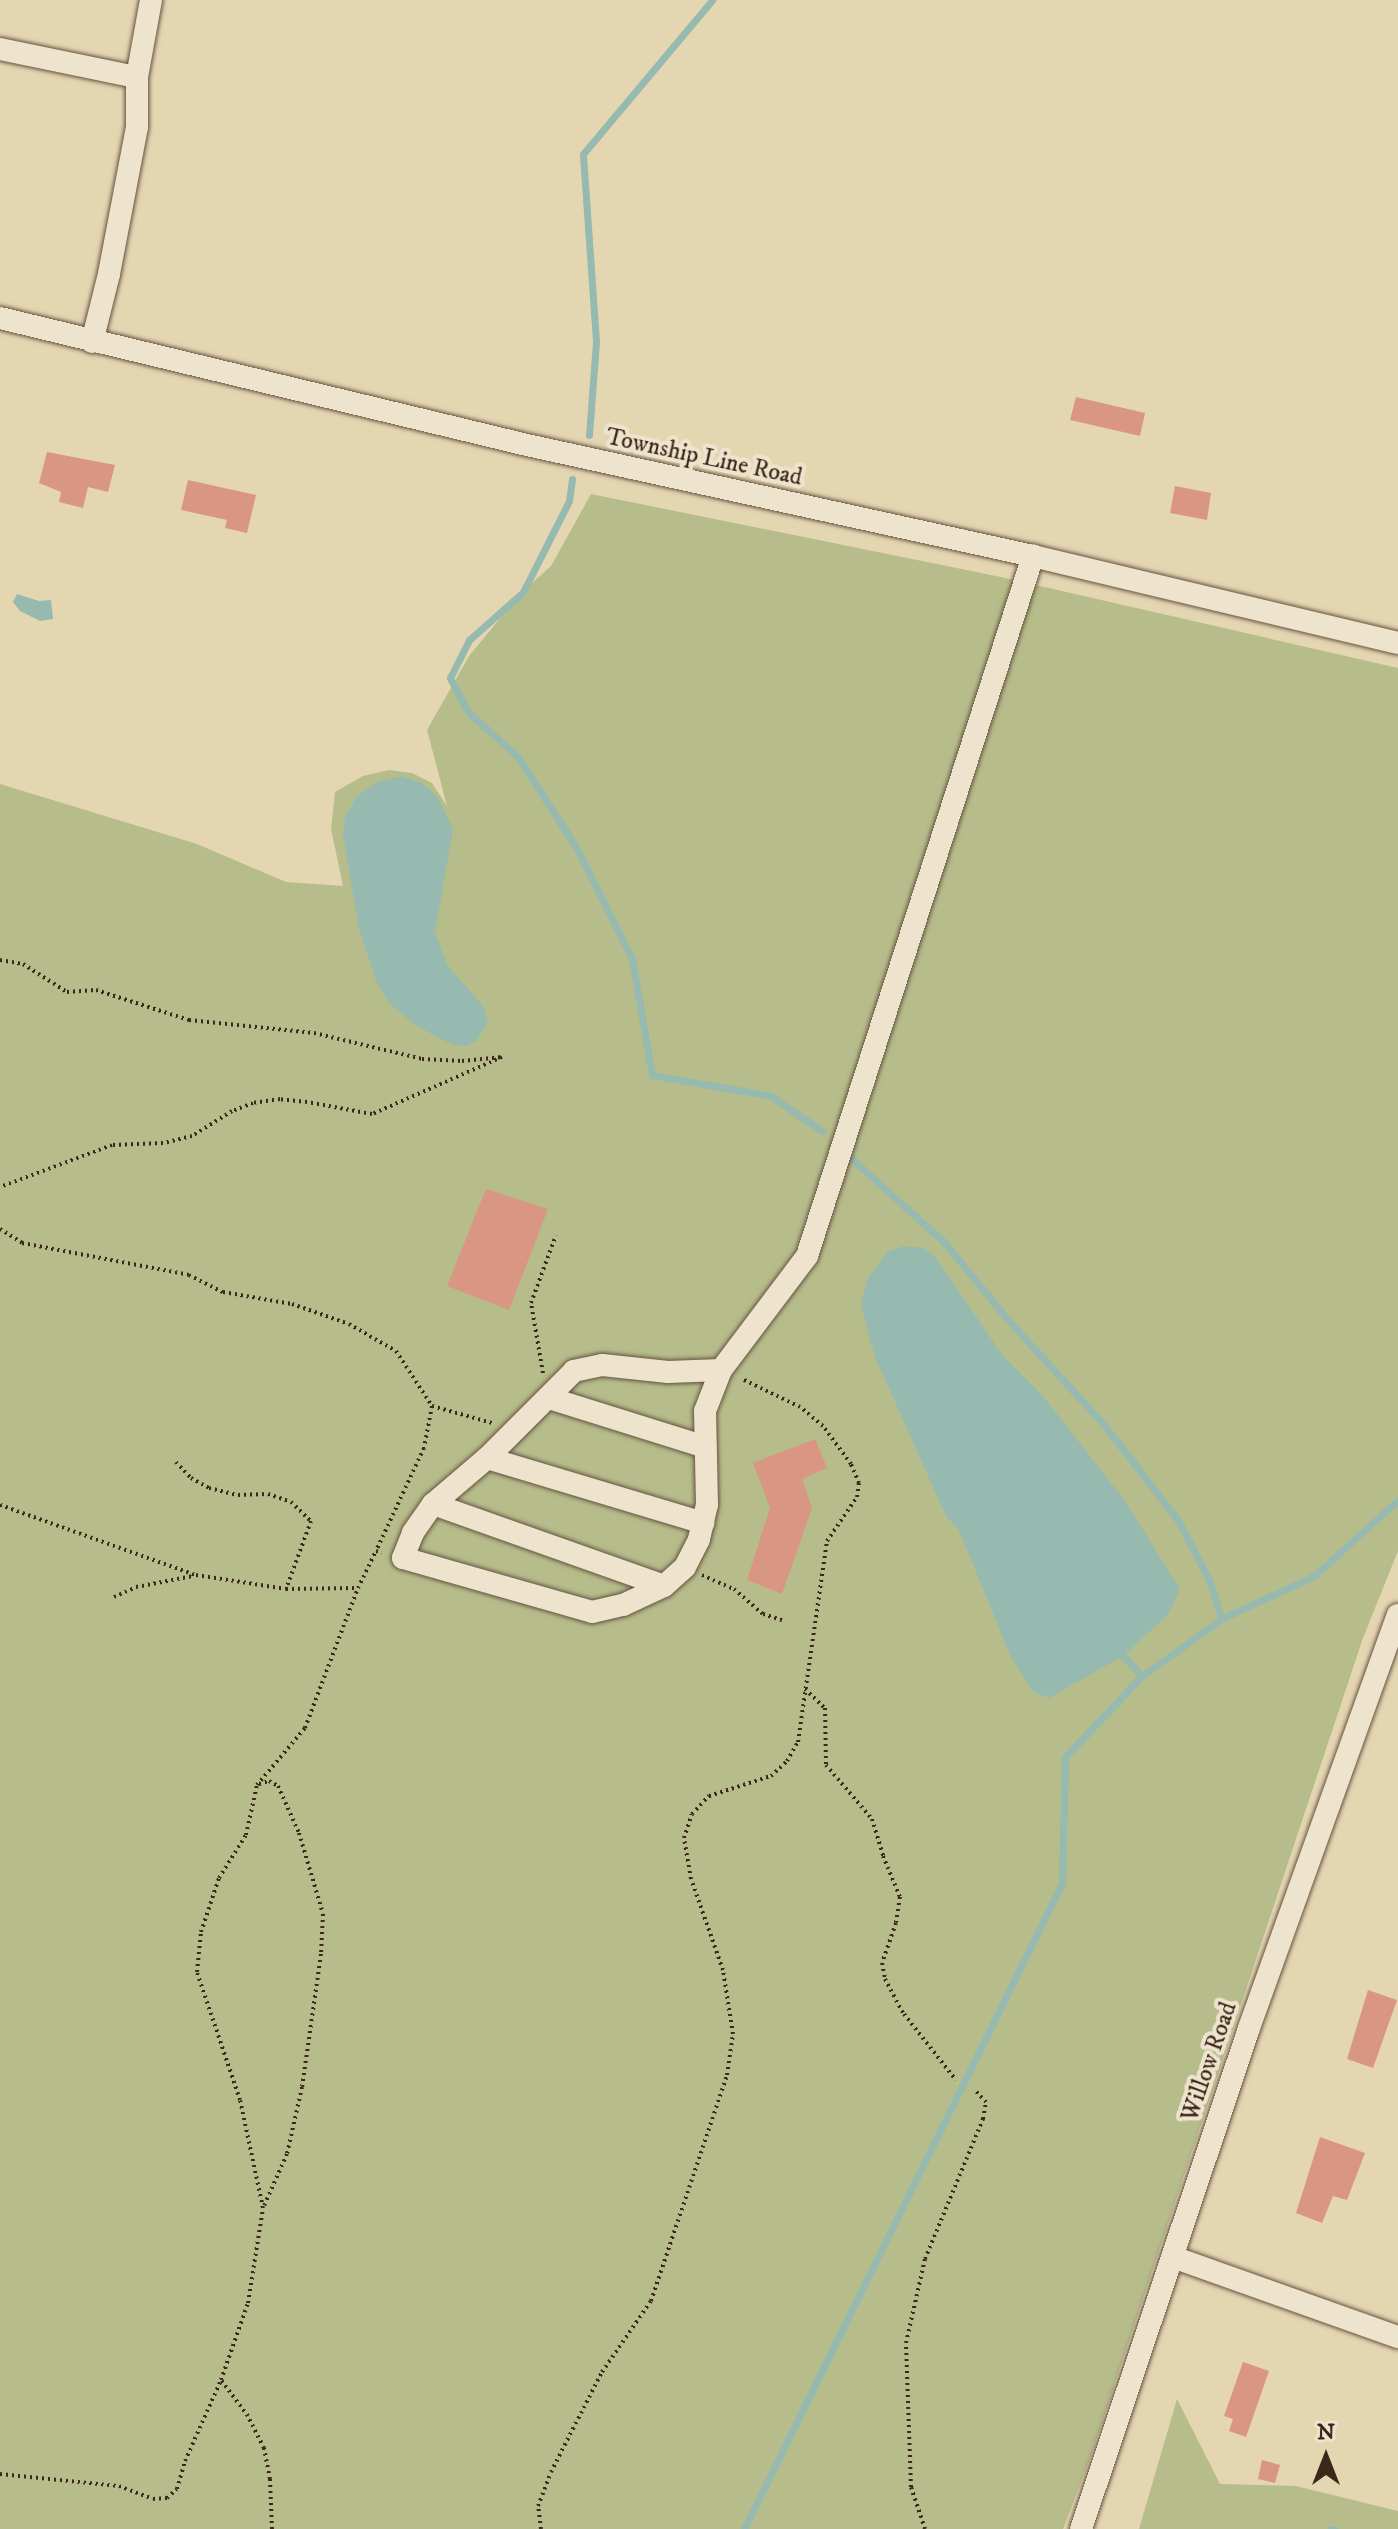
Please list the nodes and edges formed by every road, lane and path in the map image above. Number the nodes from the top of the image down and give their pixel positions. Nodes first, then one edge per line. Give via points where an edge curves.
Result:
1 (151, 0) edge
2 (0, 49) edge
3 (137, 77) junction
4 (0, 318) edge
5 (92, 342) junction
6 (1033, 556) junction
7 (1398, 643) edge
8 (0, 960) edge
9 (0, 1187) edge
10 (0, 1229) edge
11 (556, 1235) dead end
12 (721, 1370) junction
13 (549, 1398) junction
14 (432, 1406) junction
15 (514, 1429) junction
16 (705, 1447) junction
17 (487, 1458) junction
18 (176, 1462) dead end
19 (433, 1504) junction
20 (0, 1505) edge
21 (703, 1523) junction
22 (376, 1551) junction
23 (403, 1558) junction
24 (685, 1567) junction
25 (196, 1575) junction
26 (664, 1586) junction
27 (358, 1588) junction
28 (286, 1589) junction
29 (114, 1597) dead end
30 (1398, 1615) edge
31 (782, 1620) dead end
32 (805, 1689) junction
33 (257, 1785) junction
34 (956, 2080) dead end
35 (975, 2090) dead end
36 (263, 2208) junction
37 (1173, 2257) junction
38 (1398, 2337) edge
39 (221, 2380) junction
40 (0, 2474) edge
41 (272, 2529) edge
42 (541, 2529) edge
43 (925, 2529) edge
44 (1081, 2529) edge

1 - 3 street
2 - 3 street
3 - 5 street via 137,127
4 - 5 street, Township Line Road
5 - 6 street, Township Line Road
6 - 7 street, Township Line Road
6 - 12 street via 807,1256
8 - 9 path via 23,964 67,992 96,990 189,1020 314,1033 422,1059 502,1057 372,1114 294,1100 253,1103 192,1136 112,1145
10 - 14 path via 22,1243 189,1275 223,1292 292,1304 349,1324 396,1351
11 - 13 path via 531,1303
12 - 13 street via 668,1372 602,1365 574,1371
12 - 16 street via 705,1411
12 - 32 path via 800,1407 837,1444 859,1483 852,1507 827,1541
13 - 15 street
13 - 16 street
14 - 15 path
14 - 22 path via 424,1448
15 - 17 street
16 - 21 street via 708,1494
17 - 19 street
17 - 21 street
18 - 28 path via 209,1488 238,1495 268,1494 291,1502 311,1521
19 - 23 street
19 - 26 street
20 - 25 path
21 - 24 street
22 - 23 path
22 - 27 path
23 - 26 street via 592,1612
24 - 26 street
24 - 31 path via 734,1589 763,1614
25 - 28 path
25 - 29 path
27 - 28 path
27 - 33 path via 305,1728
30 - 37 street, Willow Road via 1249,2028
32 - 34 path via 825,1708 826,1765 872,1819 900,1897 882,1963 885,1979 921,2038
32 - 42 path via 798,1742 787,1761 771,1776 709,1796 692,1814 684,1838 691,1879 723,1970 733,2034 727,2075 651,2301 602,2372 551,2472 538,2506
33 - 36 path via 246,1835 210,1898 197,1972 240,2100
33 - 36 path via 269,1781 278,1786 305,1847 323,1914 302,2087 287,2154
35 - 43 path via 986,2102 983,2119 925,2259 906,2343 911,2487
36 - 39 path via 248,2303
37 - 38 street
37 - 44 street, Willow Road
39 - 40 path via 177,2489 167,2498 153,2499 119,2486
39 - 41 path via 264,2448

